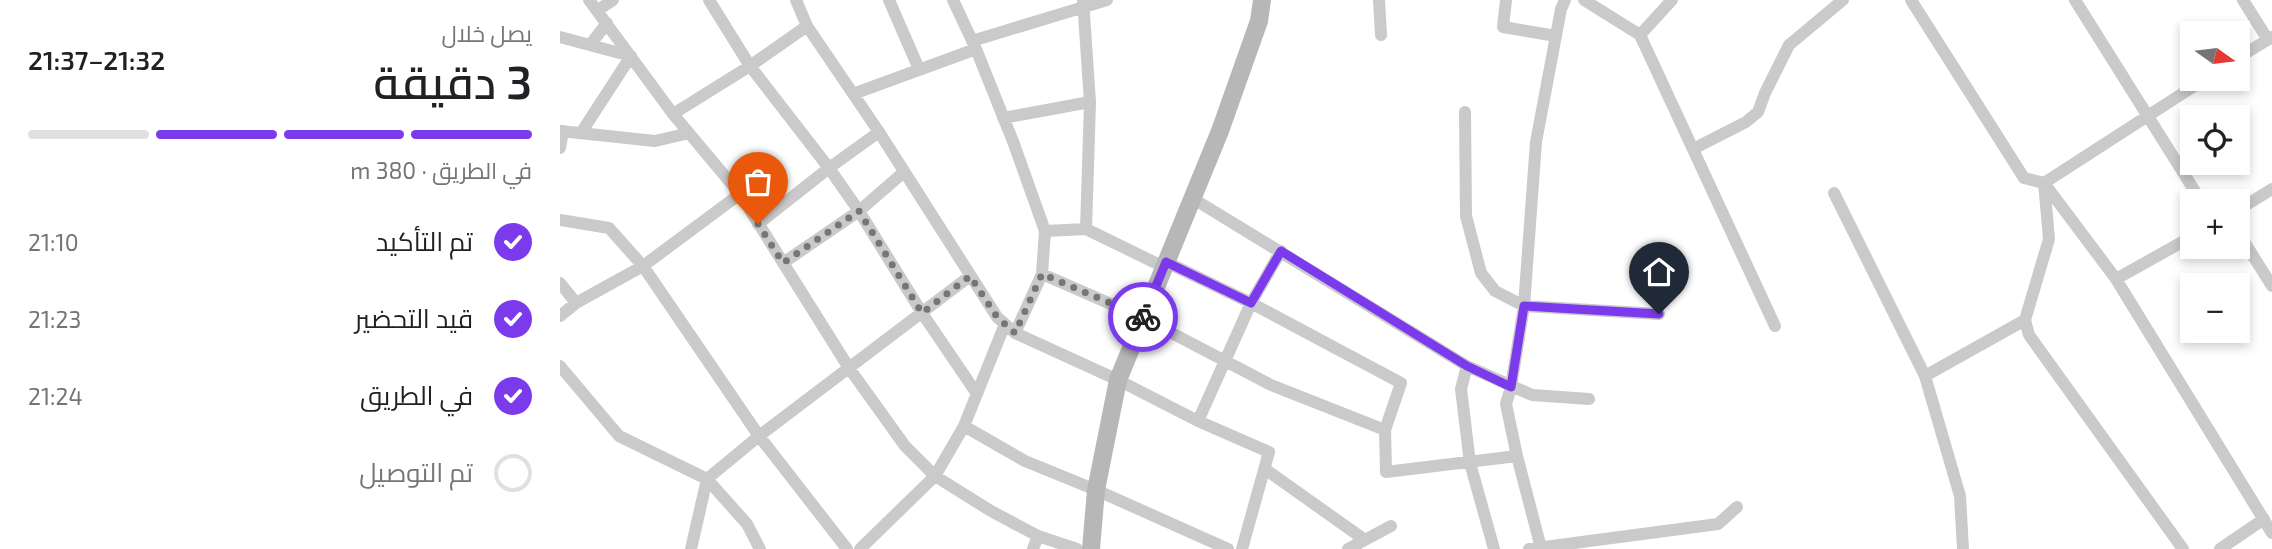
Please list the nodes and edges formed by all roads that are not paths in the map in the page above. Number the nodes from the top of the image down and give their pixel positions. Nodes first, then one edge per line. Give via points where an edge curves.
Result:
1 (613, 0) edge
2 (709, 0) edge
3 (796, 0) edge
4 (889, 0) edge
5 (953, 0) edge
6 (1107, 0) edge
7 (1262, 0) edge
8 (1379, 0) edge
9 (1506, 0) edge
10 (1565, 0) edge
11 (1584, 0) edge
12 (1672, 0) edge
13 (1843, 0) edge
14 (1911, 0) edge
15 (2075, 0) edge
16 (2244, 0) edge
17 (1084, 3) edge
18 (594, 5) edge
19 (607, 23) junction
20 (807, 26) junction
21 (1381, 34) dead end
22 (1640, 35) junction
23 (1556, 36) junction
24 (560, 37) edge
25 (2270, 39) edge
26 (590, 45) junction
27 (974, 45) junction
28 (2250, 51) edge
29 (631, 56) junction
30 (750, 66) junction
31 (919, 69) junction
32 (2185, 91) edge
33 (853, 94) junction
34 (1090, 102) junction
35 (1465, 112) dead end
36 (673, 114) junction
37 (2146, 115) junction
38 (1003, 118) junction
39 (561, 131) edge
40 (879, 132) junction
41 (581, 133) junction
42 (689, 133) junction
43 (560, 148) edge
44 (1693, 149) junction
45 (829, 168) junction
46 (904, 172) junction
47 (2044, 183) junction
48 (2193, 189) edge
49 (2272, 189) edge
50 (1834, 193) dead end
51 (740, 194) junction
52 (1192, 198) junction
53 (2250, 203) edge
54 (859, 211) junction
55 (560, 220) edge
56 (758, 224) junction
57 (1086, 229) junction
58 (1045, 231) junction
59 (2180, 243) edge
60 (1281, 251) junction
61 (2250, 251) edge
62 (783, 263) junction
63 (1165, 265) junction
64 (643, 266) junction
65 (1042, 274) junction
66 (970, 276) junction
67 (2116, 279) junction
68 (560, 283) edge
69 (2272, 285) edge
70 (576, 303) junction
71 (1251, 303) junction
72 (1524, 306) junction
73 (922, 313) junction
74 (1659, 314) dead end
75 (560, 316) edge
76 (1143, 318) junction
77 (2025, 320) junction
78 (1775, 326) dead end
79 (1010, 329) junction
80 (1225, 362) junction
81 (560, 366) edge
82 (1467, 366) junction
83 (849, 368) junction
84 (1925, 376) junction
85 (1118, 380) junction
86 (1511, 387) junction
87 (977, 394) junction
88 (1589, 399) dead end
89 (1198, 421) junction
90 (964, 426) junction
91 (1385, 430) junction
92 (759, 436) junction
93 (1517, 456) junction
94 (1470, 463) junction
95 (1265, 468) junction
96 (936, 477) junction
97 (707, 479) junction
98 (1096, 490) junction
99 (1737, 507) dead end
100 (1391, 526) dead end
101 (2269, 527) edge
102 (1038, 536) junction
103 (1365, 540) junction
104 (1207, 544) edge
105 (1535, 548) edge
106 (691, 549) edge
107 (760, 549) edge
108 (846, 549) edge
109 (860, 549) edge
110 (1033, 549) edge
111 (1077, 549) edge
112 (1091, 549) edge
113 (1228, 549) edge
114 (1242, 549) edge
115 (1348, 549) edge
116 (1494, 549) edge
117 (1963, 549) edge
118 (2183, 549) edge
119 (2220, 549) edge

1 - 18 street
2 - 30 street
3 - 20 street
4 - 31 street
5 - 27 street
6 - 17 street
7 - 52 street via 1246,58
8 - 21 street
9 - 23 street via 1503,27
10 - 23 street
11 - 22 street
12 - 22 street
13 - 44 street via 1789,45 1758,112
14 - 47 street via 2024,178
15 - 37 street
16 - 25 street
17 - 27 street
17 - 34 street
18 - 19 street
19 - 26 street
19 - 29 street
20 - 30 street
20 - 33 street
22 - 44 street
23 - 72 street via 1536,142
24 - 26 street
25 - 28 street
26 - 29 street
27 - 31 street
27 - 38 street
29 - 36 street
29 - 41 street
30 - 36 street
30 - 45 street
31 - 33 street
32 - 37 street
33 - 40 street
34 - 38 street
34 - 57 street
35 - 72 street via 1466,216 1481,273 1495,291
36 - 42 street
37 - 47 street
37 - 48 street
38 - 58 street
39 - 41 street
39 - 43 street
40 - 45 street
40 - 46 street
41 - 42 street via 655,141
42 - 51 street
44 - 78 street
45 - 54 street
45 - 56 street
46 - 54 street
46 - 66 street
47 - 67 street
47 - 77 street via 2049,239
49 - 53 street
50 - 84 street
51 - 56 street
51 - 64 street
52 - 60 street
52 - 63 street
54 - 62 street
54 - 73 street
55 - 64 street via 610,228
56 - 62 street
57 - 58 street
57 - 63 street
58 - 65 street
59 - 67 street
60 - 71 street
60 - 82 street
61 - 69 street
62 - 83 street
63 - 71 street
63 - 76 street
64 - 70 street
64 - 92 street
65 - 76 street
65 - 79 street
66 - 73 street
66 - 79 street
67 - 101 street
68 - 70 street
70 - 75 street
71 - 80 street
71 - 91 street via 1401,383
72 - 74 street
72 - 86 street
73 - 83 street
73 - 87 street
76 - 80 street
76 - 85 street
77 - 84 street
77 - 118 street via 2029,335
79 - 85 street
79 - 87 street
80 - 89 street
80 - 91 street
81 - 97 street via 619,436
82 - 86 street
82 - 94 street via 1461,389
83 - 92 street
83 - 96 street via 905,446
84 - 117 street via 1960,496
85 - 89 street
85 - 98 street
86 - 88 street via 1532,395
86 - 93 street via 1506,404
87 - 90 street
89 - 95 street via 1269,452
90 - 96 street
90 - 98 street via 1025,461
91 - 94 street via 1386,472
92 - 97 street
92 - 108 street
93 - 94 street
93 - 105 street
94 - 116 street
95 - 103 street
95 - 114 street
96 - 102 street
96 - 109 street
97 - 106 street
97 - 107 street via 747,524
98 - 104 street
98 - 112 street
99 - 105 street via 1718,524
100 - 103 street
101 - 119 street
102 - 110 street
102 - 111 street
103 - 115 street
104 - 113 street

